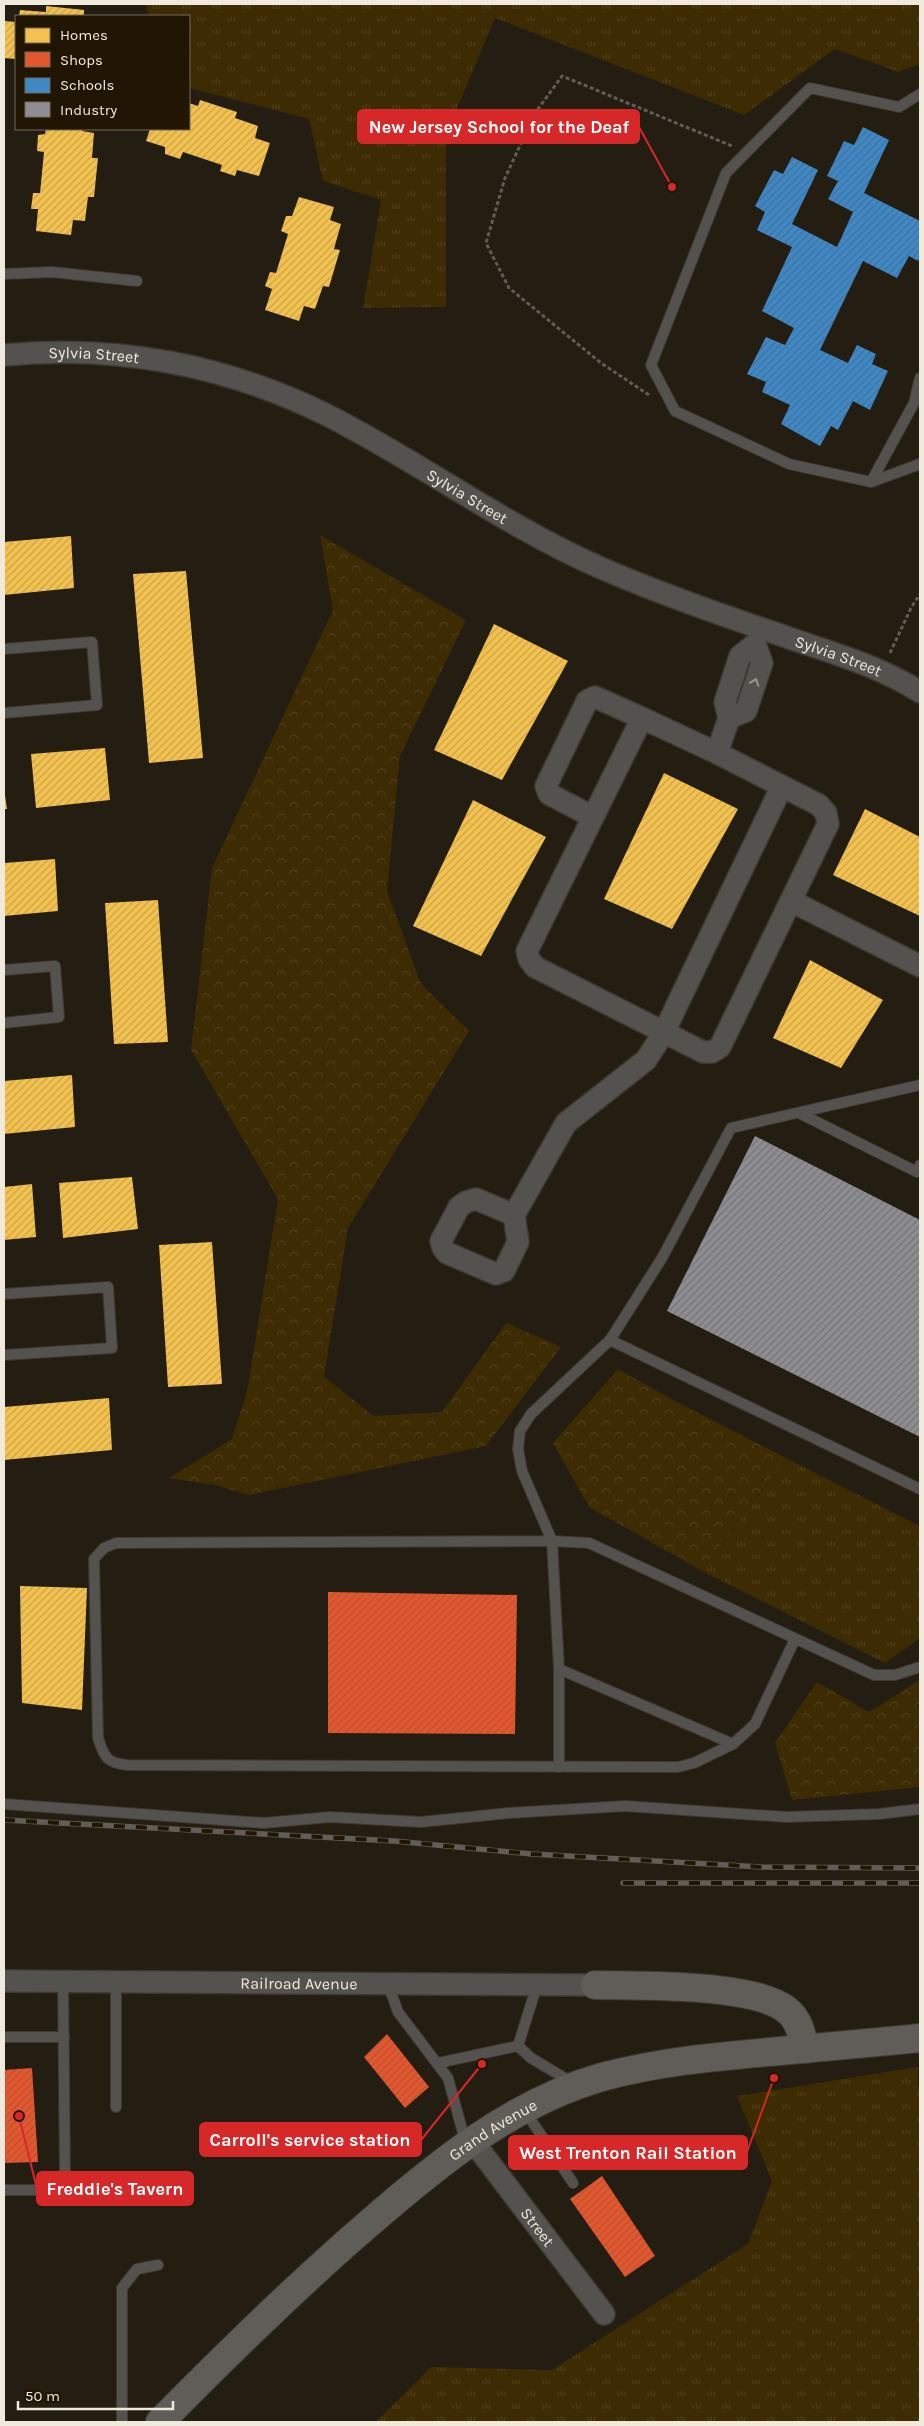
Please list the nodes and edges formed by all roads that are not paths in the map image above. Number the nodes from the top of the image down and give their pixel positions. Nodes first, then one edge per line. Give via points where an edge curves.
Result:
1 (920, 94) edge
2 (4, 274) edge
3 (137, 281) dead end
4 (4, 355) edge
5 (920, 378) edge
6 (920, 464) edge
7 (871, 482) junction
8 (758, 636) junction
9 (4, 649) edge
10 (920, 692) edge
11 (4, 712) edge
12 (642, 718) junction
13 (717, 753) junction
14 (782, 786) junction
15 (593, 817) junction
16 (791, 901) junction
17 (920, 966) edge
18 (4, 970) edge
19 (4, 1023) edge
20 (664, 1032) junction
21 (920, 1085) edge
22 (798, 1113) junction
23 (920, 1165) edge
24 (514, 1215) dead end
25 (4, 1294) edge
26 (610, 1340) junction
27 (4, 1355) edge
28 (920, 1489) edge
29 (552, 1541) junction
30 (796, 1639) junction
31 (920, 1667) edge
32 (558, 1670) junction
33 (733, 1744) junction
34 (559, 1767) junction
35 (4, 1804) edge
36 (920, 1809) edge
37 (4, 1981) edge
38 (63, 1982) junction
39 (116, 1982) junction
40 (388, 1984) junction
41 (537, 1985) junction
42 (595, 1986) joint
43 (4, 2037) edge
44 (64, 2037) junction
45 (920, 2038) edge
46 (518, 2046) junction
47 (805, 2049) junction
48 (438, 2063) junction
49 (578, 2086) junction
50 (116, 2107) dead end
51 (524, 2110) junction
52 (469, 2142) junction
53 (573, 2183) dead end
54 (4, 2190) edge
55 (158, 2265) dead end
56 (604, 2314) dead end
57 (122, 2422) edge
58 (160, 2422) edge

1 - 7 lane via 899,107 810,88 726,173 651,365 675,411 789,464
2 - 3 lane via 52,272
4 - 8 street, Sylvia Street via 106,353 157,359 245,381 328,416 547,542
5 - 7 lane via 914,403
6 - 7 lane
8 - 10 street, Sylvia Street via 874,667
8 - 13 street via 762,663 746,711 729,718
9 - 11 lane via 92,642 97,706
12 - 13 street
12 - 15 street
12 - 15 street via 595,697 587,701 546,786 549,794
13 - 14 street
14 - 16 street via 819,805 826,813 828,824
14 - 20 street
15 - 20 street via 527,951 529,959 535,967
16 - 17 street
16 - 20 street via 720,1047 704,1052
18 - 19 lane via 54,966 59,1017
20 - 24 street via 646,1060 566,1123
21 - 22 lane
22 - 23 lane via 917,1172
22 - 26 lane via 731,1128 662,1258
25 - 27 lane via 108,1286 112,1348
26 - 28 lane
26 - 29 lane via 531,1414 520,1431 518,1448 522,1470
29 - 30 lane via 589,1543
29 - 32 lane
29 - 34 lane via 116,1543 104,1548 94,1559 98,1738 107,1758 114,1764 127,1765
30 - 31 lane via 874,1675 895,1676
30 - 33 lane via 755,1724
32 - 33 lane
32 - 34 lane
33 - 34 lane via 678,1767
35 - 36 lane via 264,1823 330,1817 421,1822 625,1806 787,1817 879,1814
37 - 38 street, Railroad Avenue
38 - 39 street, Railroad Avenue
38 - 44 lane
39 - 40 street, Railroad Avenue
39 - 50 lane
40 - 41 street, Railroad Avenue
40 - 48 lane via 398,2012
41 - 42 street, Railroad Avenue
41 - 46 lane
42 - 47 main road via 680,1986 776,2002 796,2020
43 - 44 lane
44 - 54 lane via 65,2174 54,2186 39,2190
45 - 47 main road, Grand Avenue
46 - 48 lane
46 - 49 lane via 531,2058
47 - 49 main road, Grand Avenue via 669,2062
48 - 52 lane via 448,2078
49 - 51 main road, Grand Avenue
51 - 52 main road, Grand Avenue
51 - 53 lane
52 - 56 street, Street
52 - 58 main road, Grand Avenue via 320,2265
55 - 57 lane via 137,2268 122,2288

